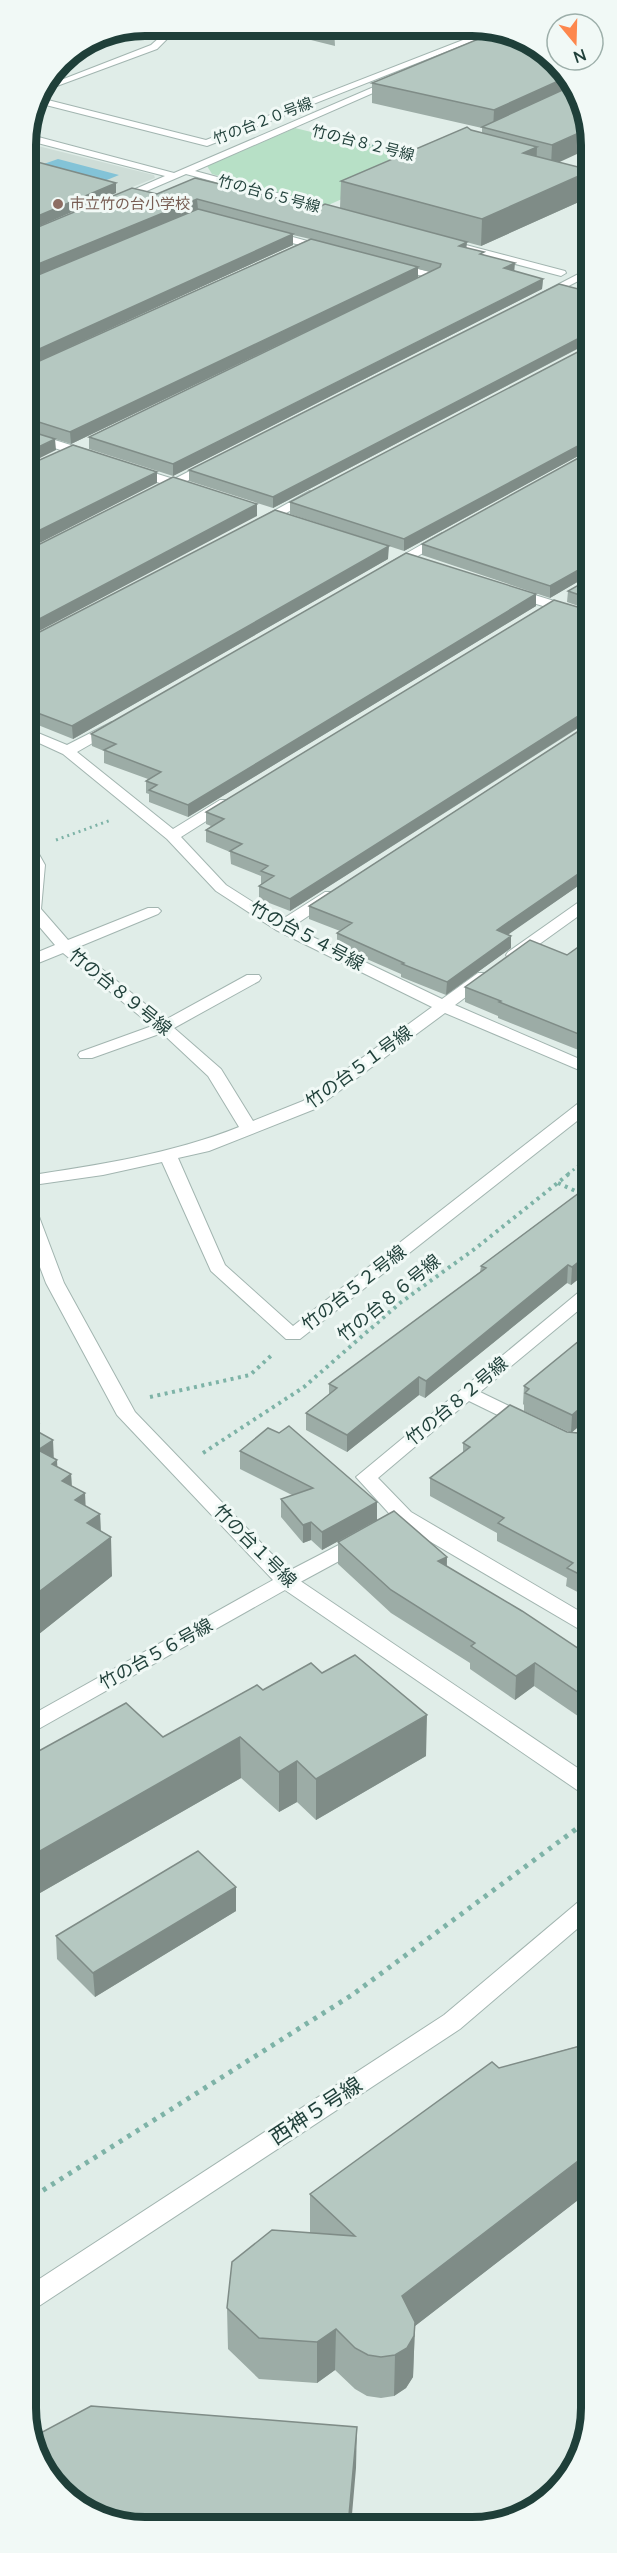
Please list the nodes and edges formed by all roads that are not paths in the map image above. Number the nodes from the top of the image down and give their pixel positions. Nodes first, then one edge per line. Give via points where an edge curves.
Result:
1 (166, 36) edge
2 (469, 36) edge
3 (485, 40) junction
4 (504, 41) edge
5 (53, 86) edge
6 (45, 102) edge
7 (36, 139) edge
8 (180, 174) junction
9 (110, 204) edge
10 (346, 215) edge
11 (264, 232) edge
12 (449, 243) edge
13 (309, 244) junction
14 (332, 250) edge
15 (287, 254) edge
16 (389, 265) edge
17 (561, 273) dead end
18 (581, 276) edge
19 (413, 287) edge
20 (528, 303) edge
21 (36, 438) edge
22 (94, 440) edge
23 (72, 450) junction
24 (225, 457) edge
25 (54, 459) edge
26 (106, 461) edge
27 (128, 468) edge
28 (172, 483) junction
29 (323, 488) edge
30 (152, 494) edge
31 (206, 494) edge
32 (250, 508) edge
33 (272, 515) junction
34 (294, 522) edge
35 (456, 529) edge
36 (241, 531) edge
37 (383, 550) edge
38 (405, 557) junction
39 (427, 565) edge
40 (374, 575) edge
41 (495, 586) edge
42 (571, 592) edge
43 (552, 604) junction
44 (581, 614) edge
45 (532, 616) edge
46 (119, 722) edge
47 (36, 737) edge
48 (68, 751) junction
49 (242, 793) edge
50 (172, 836) junction
51 (341, 888) edge
52 (581, 907) edge
53 (153, 911) dead end
54 (36, 913) edge
55 (281, 927) junction
56 (64, 946) junction
57 (36, 959) edge
58 (253, 978) dead end
59 (443, 1006) junction
60 (164, 1027) junction
61 (86, 1055) dead end
62 (581, 1066) edge
63 (581, 1110) edge
64 (249, 1129) junction
65 (168, 1155) junction
66 (36, 1180) edge
67 (36, 1233) edge
68 (581, 1299) edge
69 (467, 1393) junction
70 (541, 1428) edge
71 (404, 1517) junction
72 (286, 1581) junction
73 (581, 1621) edge
74 (36, 1722) edge
75 (581, 1781) edge
76 (581, 1912) edge
77 (36, 2294) edge

1 - 5 street via 154,47
2 - 3 street
3 - 4 street
3 - 6 street, 竹の台２０号線 via 207,143
3 - 8 street
7 - 8 street, 竹の台６５号線
8 - 9 street
8 - 10 street, 竹の台６５号線
11 - 13 street
12 - 17 street
13 - 14 street
13 - 15 street
16 - 19 street via 434,276
18 - 20 street
21 - 23 street
22 - 23 street
23 - 25 street
23 - 26 street
24 - 28 street
27 - 28 street
28 - 30 street
28 - 31 street
29 - 33 street
32 - 33 street
33 - 34 street
33 - 36 street
35 - 38 street
37 - 38 street
38 - 39 street
38 - 40 street
41 - 43 street
42 - 43 street
43 - 44 street
43 - 45 street
46 - 48 street
47 - 48 street, 竹の台５４号線
48 - 50 street, 竹の台５４号線
49 - 50 street
50 - 55 street, 竹の台５４号線 via 221,888
51 - 55 street
52 - 59 street, 竹の台５１号線
53 - 56 street
54 - 56 street, 竹の台８９号線
55 - 59 street, 竹の台５４号線
56 - 57 street
56 - 60 street, 竹の台８９号線
58 - 60 street
59 - 62 street, 竹の台５４号線
59 - 64 street, 竹の台５１号線 via 309,1105
60 - 61 street
60 - 64 street, 竹の台８９号線 via 215,1073
63 - 65 street, 竹の台５２号線 via 293,1335 218,1266
64 - 65 street, 竹の台５１号線 via 203,1147
65 - 66 street, 竹の台５１号線
67 - 72 street, 竹の台１号線 via 55,1283 127,1415
68 - 69 street, 竹の台８２号線
69 - 70 street
69 - 71 street, 竹の台８２号線 via 366,1477
71 - 72 street
71 - 73 street, 竹の台８２号線
72 - 74 street, 竹の台５６号線
72 - 75 street, 竹の台１号線
76 - 77 street, 西神５号線 via 452,2022

